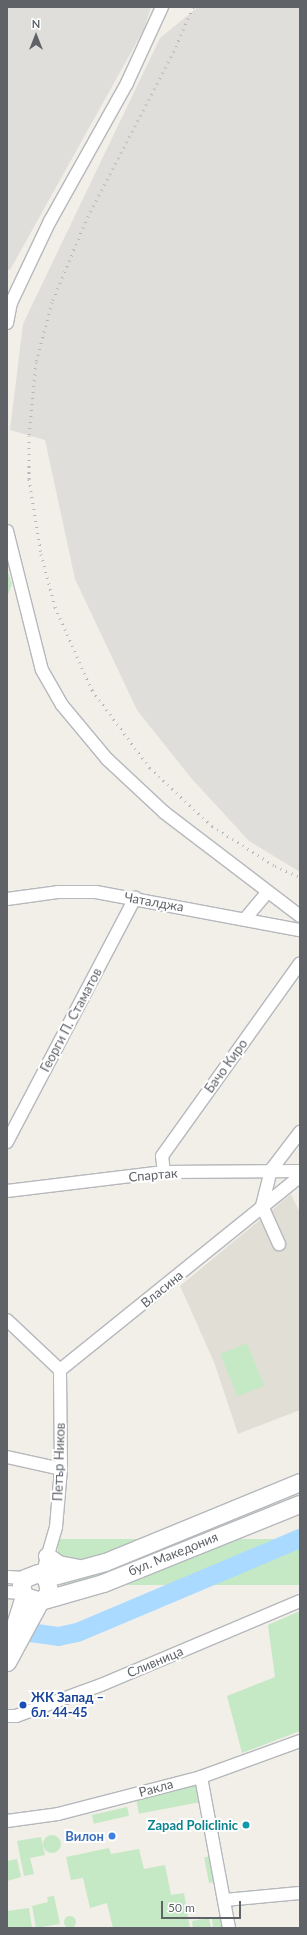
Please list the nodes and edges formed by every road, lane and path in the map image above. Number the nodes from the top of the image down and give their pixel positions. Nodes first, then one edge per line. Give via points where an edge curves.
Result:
1 (162, 7) edge
2 (7, 323) edge
3 (7, 531) edge
4 (267, 893) junction
5 (135, 898) junction
6 (7, 899) edge
7 (300, 916) edge
8 (245, 919) junction
9 (300, 930) edge
10 (300, 963) edge
11 (300, 1132) edge
12 (7, 1142) edge
13 (271, 1170) junction
14 (300, 1171) edge
15 (164, 1172) junction
16 (300, 1176) edge
17 (7, 1191) edge
18 (262, 1206) junction
19 (279, 1244) dead end
20 (7, 1320) edge
21 (60, 1370) junction
22 (7, 1456) edge
23 (61, 1469) junction
24 (300, 1482) edge
25 (300, 1504) edge
26 (48, 1554) junction
27 (80, 1569) junction
28 (7, 1577) edge
29 (28, 1584) edge
30 (42, 1600) junction
31 (300, 1601) edge
32 (23, 1621) junction
33 (12, 1644) edge
34 (7, 1662) edge
35 (7, 1716) edge
36 (300, 1741) edge
37 (201, 1776) junction
38 (7, 1821) edge
39 (300, 1893) edge
40 (225, 1900) junction
41 (229, 1928) edge

1 - 2 street via 127,83 50,221 11,303
3 - 4 street via 42,670 62,705 107,759 160,808
4 - 7 street
4 - 8 street
5 - 6 street, Чаталджа via 96,892 58,892
5 - 8 street, Чаталджа
5 - 12 street, Георги П. Стаматов
8 - 9 street, Чаталджа
10 - 15 street, Бачо Киро via 162,1156
11 - 13 street
13 - 14 street, Спартак
13 - 15 street, Спартак
13 - 18 street
15 - 17 street, Спартак
16 - 18 street, Власина
18 - 19 street
18 - 21 street, Власина
20 - 21 street
21 - 23 street, Петър Ников
22 - 23 street
23 - 26 street, Петър Ников via 56,1527
24 - 27 street, бул. Македония
25 - 30 street, бул. Македония via 103,1583
26 - 27 street via 58,1564
26 - 29 street, Петър Ников
27 - 29 street, бул. Македония
28 - 29 street
29 - 30 street via 31,1601
29 - 30 street via 49,1591
29 - 32 street
30 - 32 street
31 - 35 street, Сливница via 101,1685
32 - 33 street
33 - 34 street
36 - 37 street, Ракла
37 - 38 street, Ракла via 58,1814
37 - 40 street
39 - 40 street
40 - 41 street

